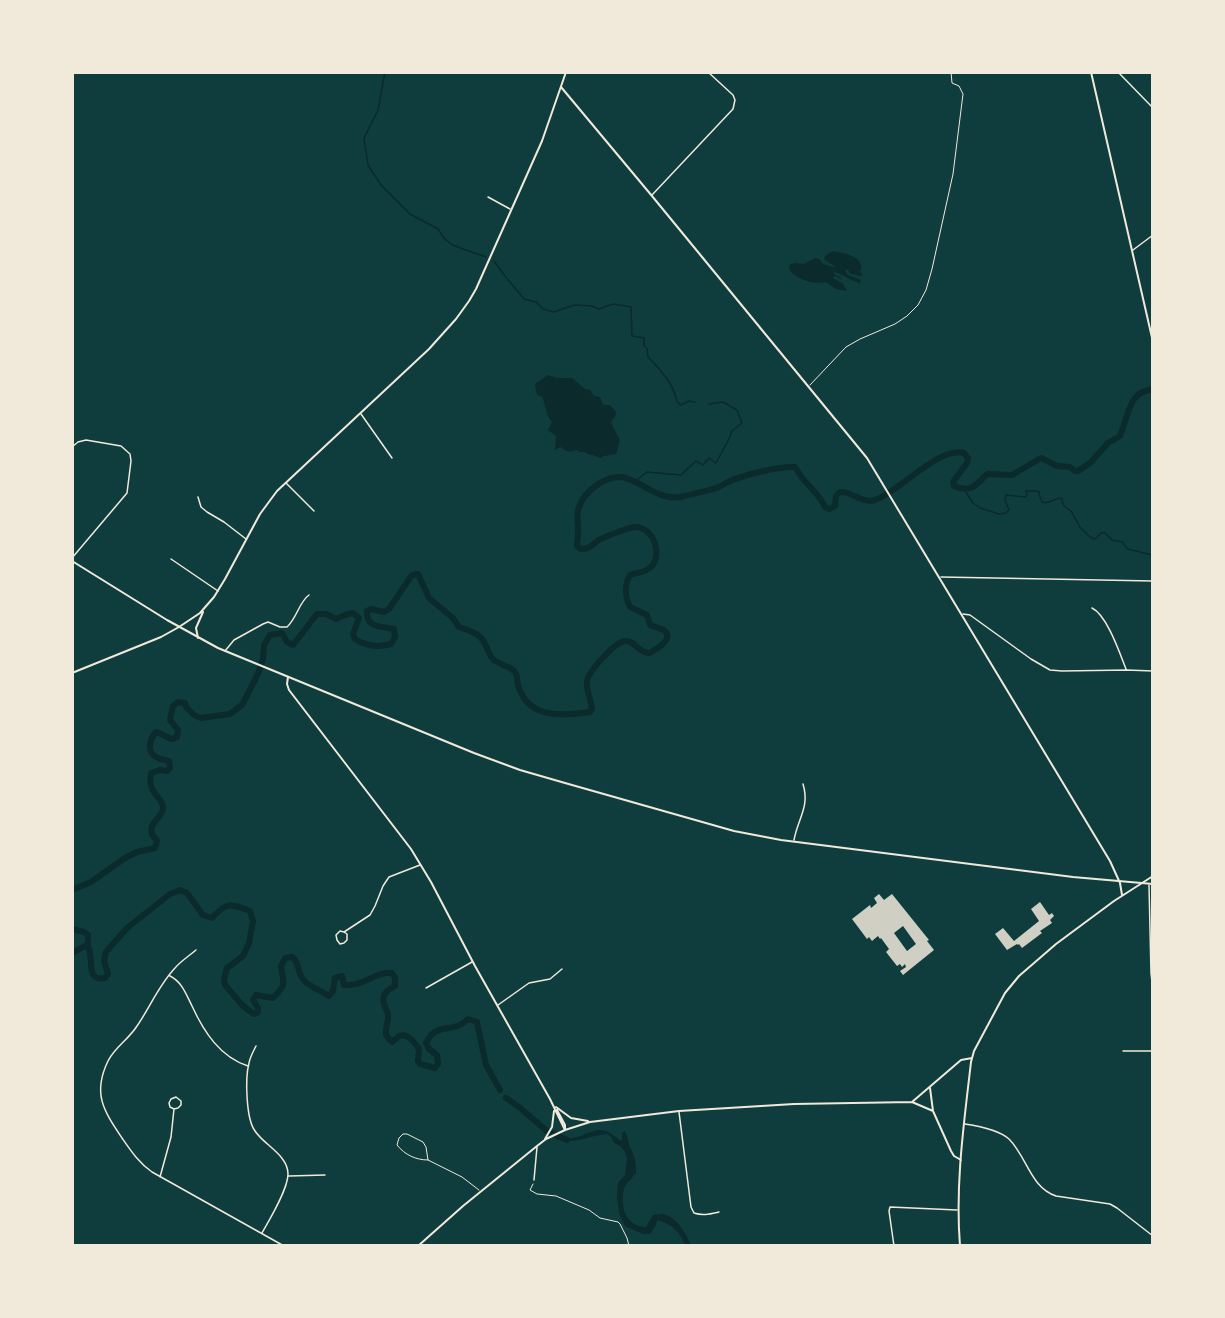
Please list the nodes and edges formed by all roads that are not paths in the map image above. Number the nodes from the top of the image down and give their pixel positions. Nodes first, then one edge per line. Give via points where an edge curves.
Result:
1 (566, 72) edge
2 (708, 72) edge
3 (951, 72) edge
4 (1091, 72) edge
5 (1118, 72) edge
6 (561, 87) junction
7 (1153, 108) edge
8 (652, 196) junction
9 (488, 197) dead end
10 (511, 210) junction
11 (1153, 235) edge
12 (1132, 250) junction
13 (1153, 342) edge
14 (809, 386) junction
15 (360, 413) junction
16 (72, 447) edge
17 (392, 458) dead end
18 (285, 482) junction
19 (198, 497) dead end
20 (314, 511) dead end
21 (246, 539) junction
22 (171, 559) dead end
23 (72, 560) edge
24 (940, 577) junction
25 (1153, 581) edge
26 (218, 592) junction
27 (309, 595) dead end
28 (208, 605) junction
29 (1092, 608) dead end
30 (962, 615) junction
31 (179, 627) junction
32 (198, 638) junction
33 (225, 651) junction
34 (1127, 670) junction
35 (1153, 671) edge
36 (72, 673) edge
37 (288, 677) junction
38 (803, 783) dead end
39 (793, 842) junction
40 (421, 865) junction
41 (1153, 876) edge
42 (1120, 881) junction
43 (1140, 883) junction
44 (1151, 884) edge
45 (1122, 895) junction
46 (344, 932) junction
47 (196, 950) dead end
48 (473, 962) junction
49 (562, 969) dead end
50 (169, 975) junction
51 (426, 988) dead end
52 (1153, 992) edge
53 (497, 1005) junction
54 (256, 1046) dead end
55 (1122, 1051) dead end
56 (1153, 1051) edge
57 (972, 1058) junction
58 (248, 1066) junction
59 (930, 1088) junction
60 (912, 1102) junction
61 (553, 1105) junction
62 (174, 1109) dead end
63 (679, 1111) junction
64 (933, 1111) junction
65 (590, 1122) junction
66 (964, 1124) junction
67 (563, 1131) junction
68 (550, 1135) junction
69 (537, 1146) junction
70 (428, 1160) junction
71 (961, 1160) junction
72 (325, 1175) dead end
73 (288, 1176) junction
74 (160, 1177) junction
75 (534, 1180) road end
76 (480, 1192) junction
77 (959, 1210) junction
78 (719, 1212) dead end
79 (262, 1233) junction
80 (1153, 1236) edge
81 (284, 1246) edge
82 (418, 1246) edge
83 (894, 1246) edge
84 (960, 1246) edge

1 - 6 main road
2 - 8 street via 733,95 733,109
3 - 14 lane via 952,82 963,94 953,174 926,290 907,316 846,346
4 - 12 main road
5 - 7 street
6 - 8 main road
6 - 10 main road
8 - 14 main road
9 - 10 street
10 - 15 main road via 482,276 458,317
11 - 12 street
12 - 13 main road
14 - 24 main road via 861,449
15 - 17 street
15 - 18 main road
16 - 23 street via 86,440 121,446 130,454 131,461 127,493
18 - 20 street
18 - 21 main road
19 - 21 street via 201,507
21 - 26 main road
22 - 26 street
23 - 31 main road
24 - 25 street
24 - 30 main road
26 - 28 main road
27 - 33 street via 287,627 268,622 234,640
28 - 31 main road
28 - 32 main road via 197,622
29 - 34 street via 1106,623
30 - 34 street via 970,615 1050,670
30 - 42 main road
31 - 32 main road
31 - 36 main road
32 - 33 main road
33 - 37 main road
34 - 35 street
37 - 39 main road via 527,772 734,831
37 - 40 main road via 289,690
38 - 39 street via 806,800
39 - 42 main road
40 - 46 street via 389,877 370,915
40 - 48 main road
41 - 43 main road
42 - 43 main road
42 - 45 main road
43 - 44 main road
43 - 45 main road
44 - 52 street
45 - 57 main road via 1019,976 1005,993
46 - 46 street via 347,939 340,944 336,935
47 - 50 street
48 - 51 street
48 - 53 main road
49 - 53 street via 550,979 529,983
50 - 58 street via 180,983 215,1045
50 - 74 street via 135,1029 111,1055 100,1085 101,1101 110,1120 137,1160
53 - 61 main road
54 - 58 street
55 - 56 street
57 - 59 main road via 961,1060
57 - 66 main road
58 - 73 street via 250,1123 284,1162
59 - 60 main road
59 - 64 main road
60 - 63 main road
60 - 64 main road
61 - 65 main road via 571,1118
61 - 67 main road
61 - 68 main road
62 - 74 street
63 - 65 main road
63 - 78 street via 691,1207 697,1215
64 - 71 main road via 951,1151
65 - 67 main road
66 - 71 main road
66 - 80 street via 1007,1138 1042,1188 1056,1196 1112,1205
67 - 68 main road
68 - 69 main road
69 - 75 street
69 - 76 main road
70 - 70 lane via 423,1142 401,1135 397,1141 404,1152
70 - 76 lane via 462,1177
71 - 77 main road
72 - 73 street
73 - 79 street
74 - 79 street
76 - 82 main road
77 - 83 street via 890,1207
77 - 84 main road
79 - 81 street

